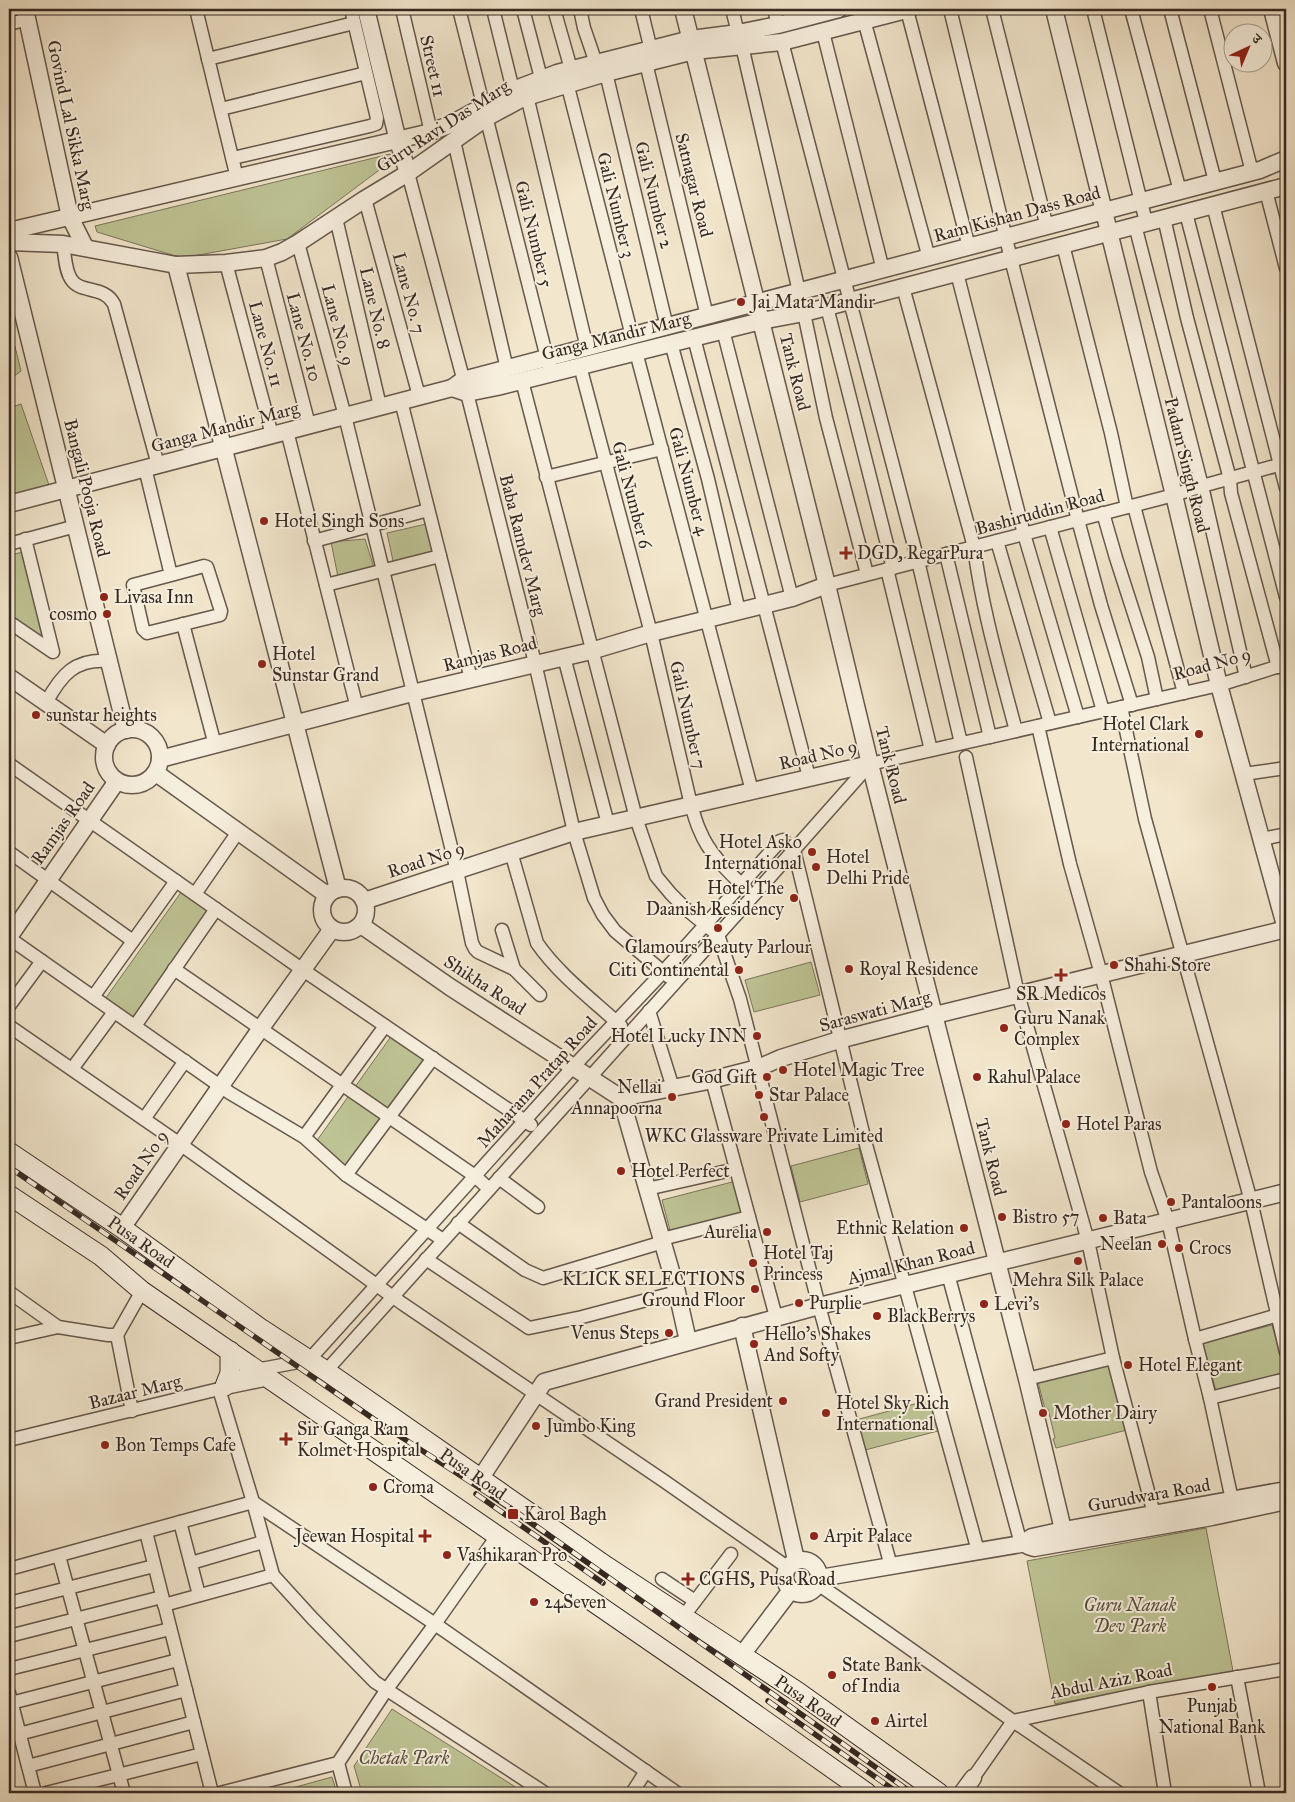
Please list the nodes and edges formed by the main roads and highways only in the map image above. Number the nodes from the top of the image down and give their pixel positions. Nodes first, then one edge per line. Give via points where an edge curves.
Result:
1 (9, 1152) edge
2 (9, 1195) edge
3 (230, 1351) junction
4 (222, 1388) road end
5 (867, 1793) edge
6 (939, 1793) edge

1 - 6 main road, Pusa Road via 606,1566 798,1692
2 - 3 main road, Pusa Road via 101,1256 142,1290
3 - 4 main road via 230,1373
3 - 5 main road, Pusa Road

